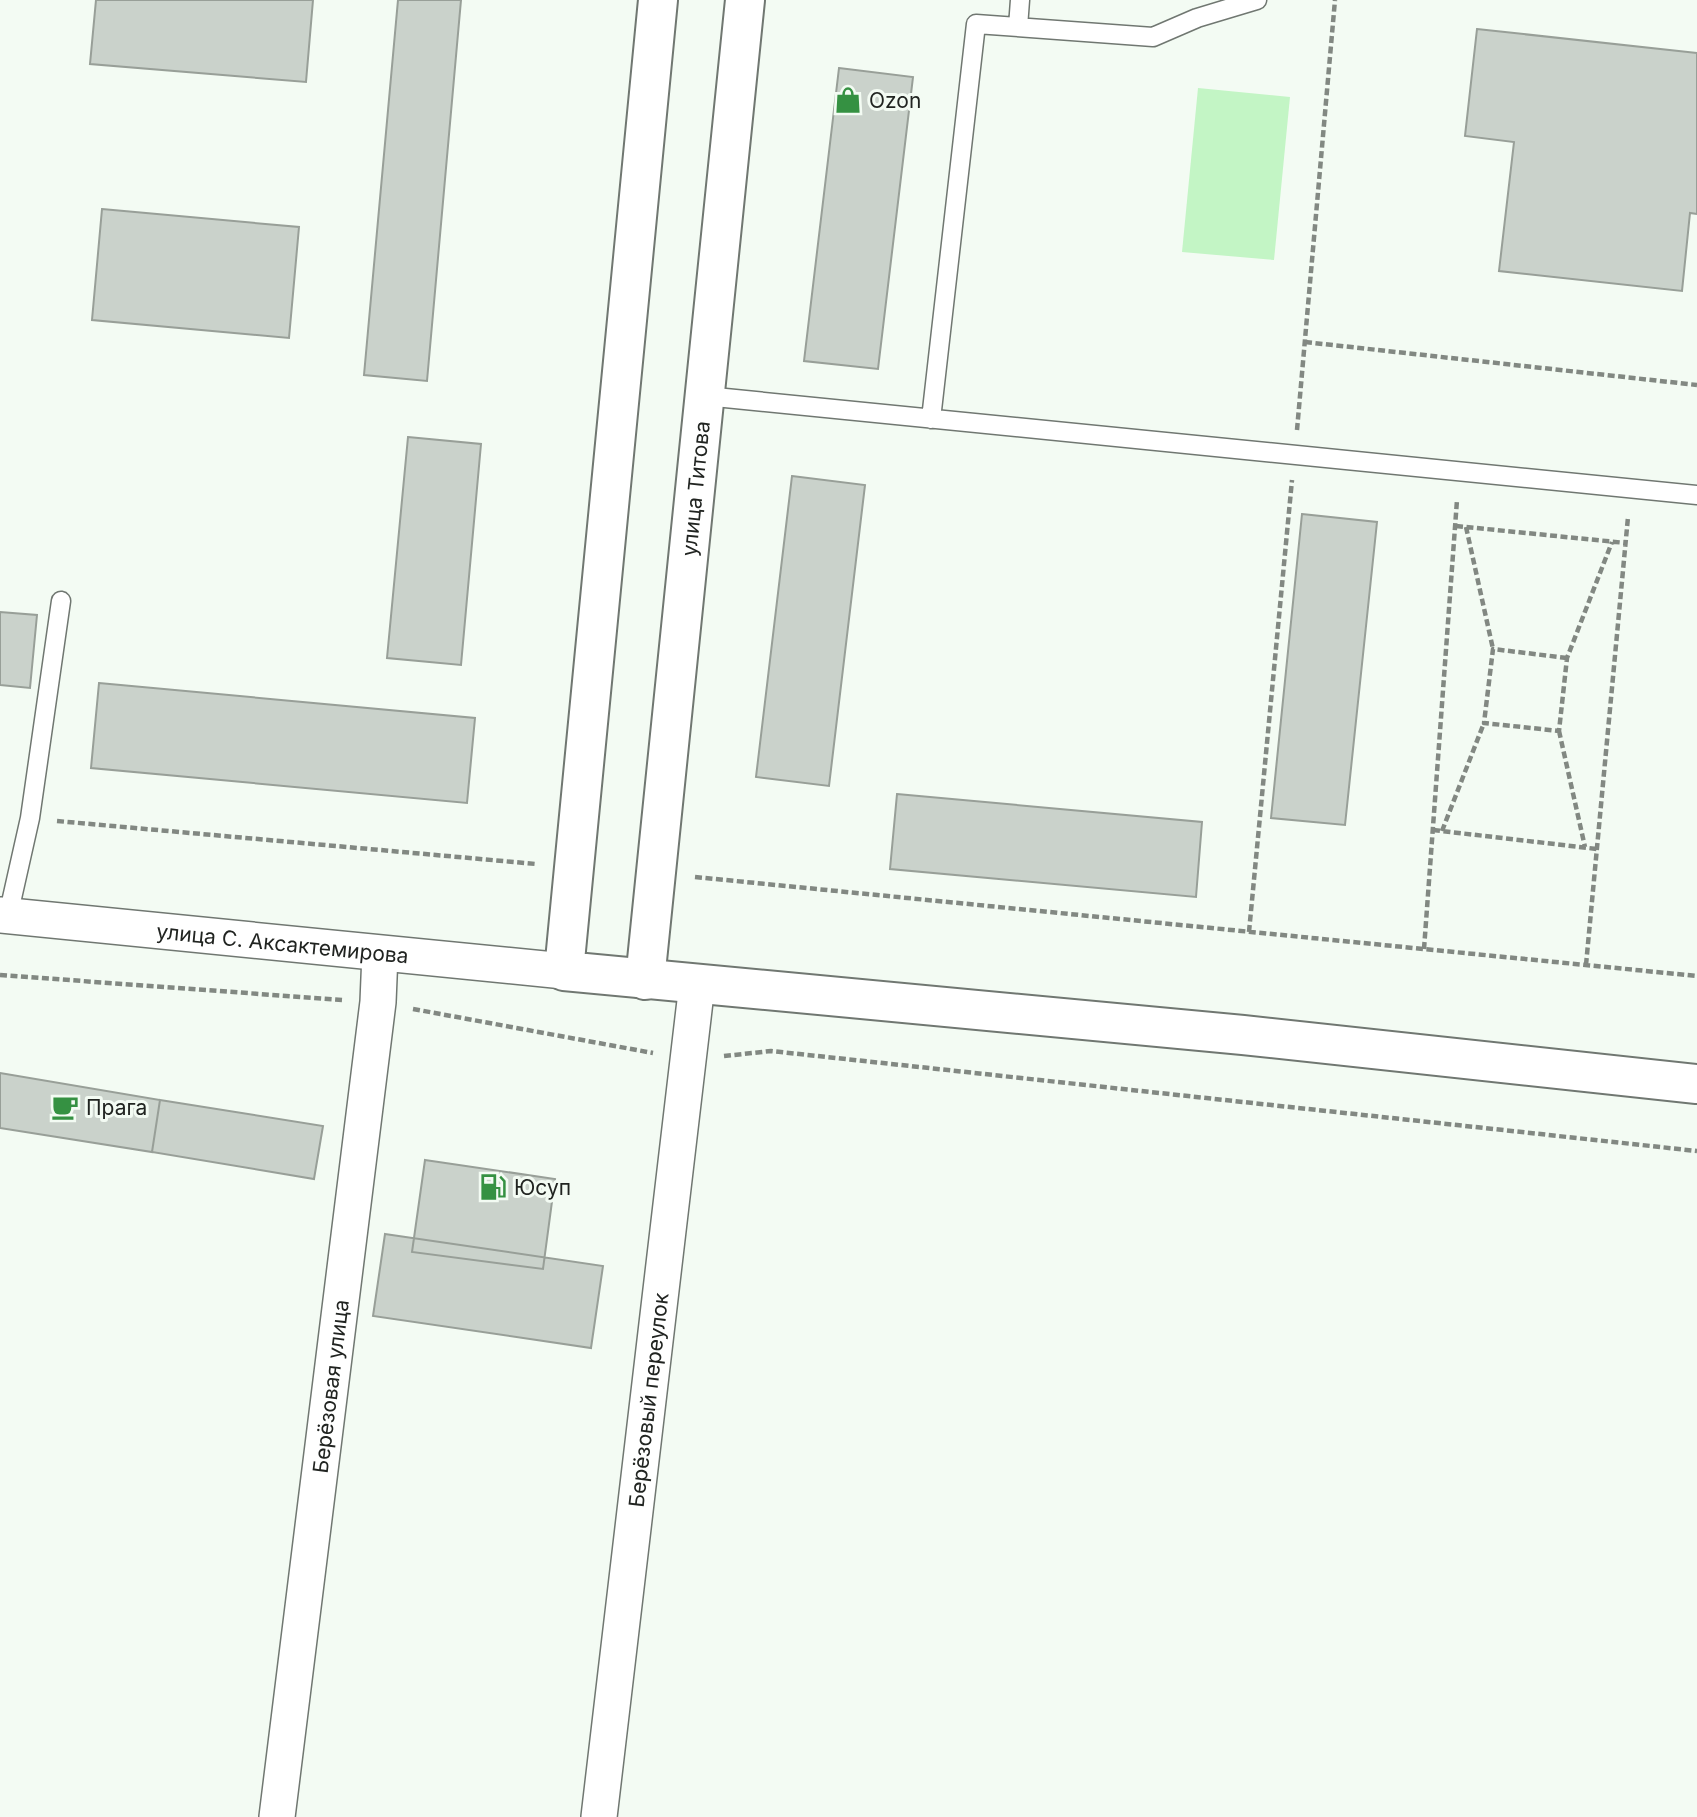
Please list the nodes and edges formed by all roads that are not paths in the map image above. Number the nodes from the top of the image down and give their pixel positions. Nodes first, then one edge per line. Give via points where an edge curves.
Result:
1 (657, 0) edge
2 (745, 0) edge
3 (1020, 0) edge
4 (1257, 0) edge
5 (1198, 9) edge
6 (1018, 27) junction
7 (705, 396) junction
8 (931, 419) junction
9 (1697, 495) edge
10 (61, 601) dead end
11 (4, 916) edge
12 (380, 954) junction
13 (564, 971) junction
14 (645, 980) junction
15 (697, 984) junction
16 (1697, 1084) edge
17 (277, 1817) edge
18 (598, 1817) edge

1 - 13 street
2 - 7 street, улица Титова
3 - 6 lane
4 - 5 lane
5 - 6 lane via 1153,37
6 - 8 lane via 976,24
7 - 8 lane
7 - 14 street, улица Титова
8 - 9 lane
10 - 11 lane via 30,818
11 - 12 street, улица С. Аксактемирова
12 - 13 street, улица С. Аксактемирова
12 - 17 street, Берёзовая улица
13 - 14 street
14 - 15 street
15 - 16 street via 1243,1035
15 - 18 street, Берёзовый переулок

